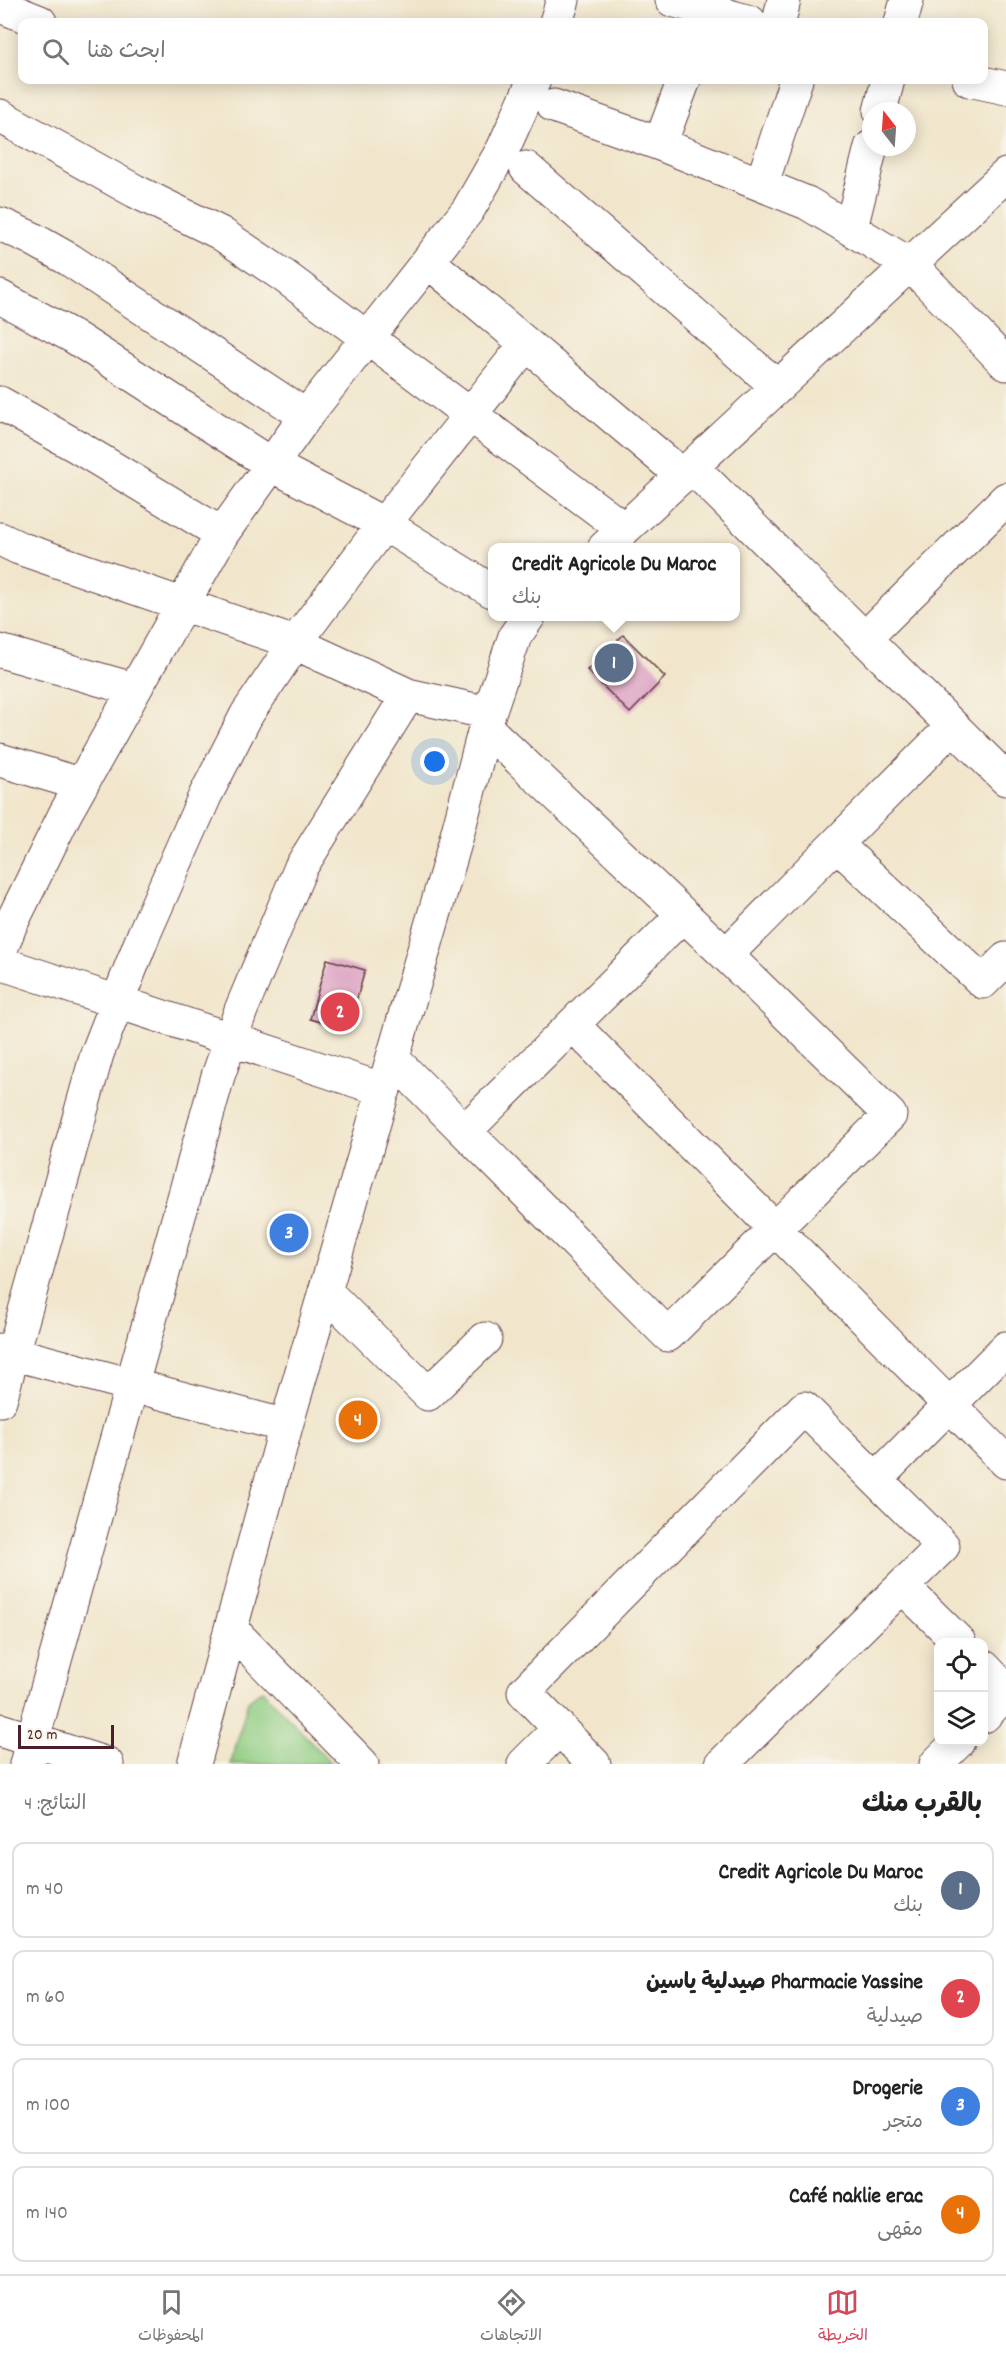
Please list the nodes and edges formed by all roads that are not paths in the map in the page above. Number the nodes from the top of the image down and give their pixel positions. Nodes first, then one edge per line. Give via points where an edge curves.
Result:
1 (563, 0) edge
2 (672, 0) edge
3 (784, 0) edge
4 (907, 0) edge
5 (0, 6) edge
6 (707, 16) edge
7 (30, 18) edge
8 (557, 18) edge
9 (780, 18) edge
10 (903, 18) edge
11 (532, 84) edge
12 (682, 84) edge
13 (795, 84) edge
14 (887, 84) edge
15 (988, 84) edge
16 (1006, 88) edge
17 (882, 102) edge
18 (554, 106) dead end
19 (0, 116) edge
20 (660, 144) junction
21 (869, 156) edge
22 (526, 168) dead end
23 (1006, 175) edge
24 (762, 183) junction
25 (0, 224) edge
26 (850, 228) junction
27 (429, 262) junction
28 (911, 265) junction
29 (0, 297) edge
30 (366, 338) junction
31 (526, 344) junction
32 (1006, 364) edge
33 (778, 387) junction
34 (0, 403) edge
35 (306, 416) junction
36 (469, 416) junction
37 (272, 465) junction
38 (687, 472) junction
39 (1006, 499) edge
40 (384, 524) junction
41 (222, 534) junction
42 (614, 538) edge
43 (0, 539) edge
44 (488, 589) edge
45 (182, 603) junction
46 (526, 621) edge
47 (864, 639) junction
48 (295, 643) junction
49 (0, 651) edge
50 (133, 689) junction
51 (408, 695) junction
52 (487, 720) junction
53 (952, 727) junction
54 (0, 760) edge
55 (1006, 779) edge
56 (80, 784) junction
57 (836, 844) junction
58 (683, 915) junction
59 (0, 952) edge
60 (726, 955) junction
61 (1006, 959) edge
62 (0, 963) edge
63 (116, 1001) junction
64 (573, 1025) junction
65 (231, 1039) junction
66 (393, 1059) junction
67 (384, 1090) junction
68 (465, 1131) junction
69 (776, 1227) junction
70 (325, 1291) junction
71 (485, 1339) dead end
72 (1006, 1347) edge
73 (7, 1352) edge
74 (132, 1387) junction
75 (0, 1400) edge
76 (950, 1404) junction
77 (286, 1426) junction
78 (1006, 1462) edge
79 (876, 1479) junction
80 (903, 1587) junction
81 (231, 1629) junction
82 (955, 1638) edge
83 (988, 1671) edge
84 (1006, 1691) edge
85 (988, 1711) edge
86 (560, 1728) junction
87 (0, 1730) edge
88 (954, 1746) edge
89 (29, 1752) edge
90 (107, 1764) edge
91 (194, 1764) edge
92 (362, 1764) edge
93 (524, 1764) edge
94 (594, 1764) edge
95 (722, 1764) edge
96 (936, 1764) edge

1 - 8 street
2 - 6 street
3 - 9 street
4 - 10 street
5 - 7 street
11 - 27 street via 503,149 468,210
12 - 20 street
13 - 24 street
14 - 17 street
15 - 16 street
18 - 20 street
19 - 30 street via 220,233
20 - 24 street
21 - 26 street
22 - 33 street
23 - 28 street
24 - 26 street
25 - 35 street via 70,260
26 - 28 street
27 - 30 street
27 - 31 street
28 - 32 street
28 - 33 street
29 - 37 street via 74,337
30 - 35 street
30 - 36 street
31 - 36 street
31 - 38 street
33 - 38 street
34 - 41 street
35 - 37 street
36 - 40 street
36 - 42 street
37 - 40 street
37 - 41 street
38 - 42 street
38 - 47 street
39 - 47 street
40 - 44 street
40 - 48 street
41 - 45 street
43 - 45 street
45 - 48 street
45 - 50 street
46 - 52 street via 515,636
47 - 53 street
48 - 51 street
48 - 63 street via 247,714 205,796
49 - 50 street
50 - 56 street
51 - 52 street
51 - 65 street via 302,867
52 - 58 street
52 - 66 street
53 - 55 street
53 - 57 street
54 - 56 street
56 - 59 street
57 - 60 street
57 - 61 street via 983,982
58 - 60 street
58 - 64 street
60 - 69 street via 890,1115
62 - 63 street
63 - 65 street
63 - 73 street
64 - 68 street
64 - 69 street
65 - 67 street
65 - 74 street
66 - 67 street
66 - 68 street
67 - 70 street
68 - 69 street via 668,1335
69 - 76 street
70 - 71 street via 428,1394
70 - 77 street
72 - 76 street
73 - 74 street
73 - 75 street
74 - 77 street
74 - 89 street
76 - 78 street
76 - 79 street
77 - 81 street
79 - 80 street via 943,1546
79 - 86 street via 804,1408 524,1692
80 - 82 street
80 - 95 street
81 - 91 street
81 - 92 street
83 - 84 street
84 - 85 street
86 - 93 street
86 - 94 street
87 - 89 street
88 - 96 street
89 - 90 street

